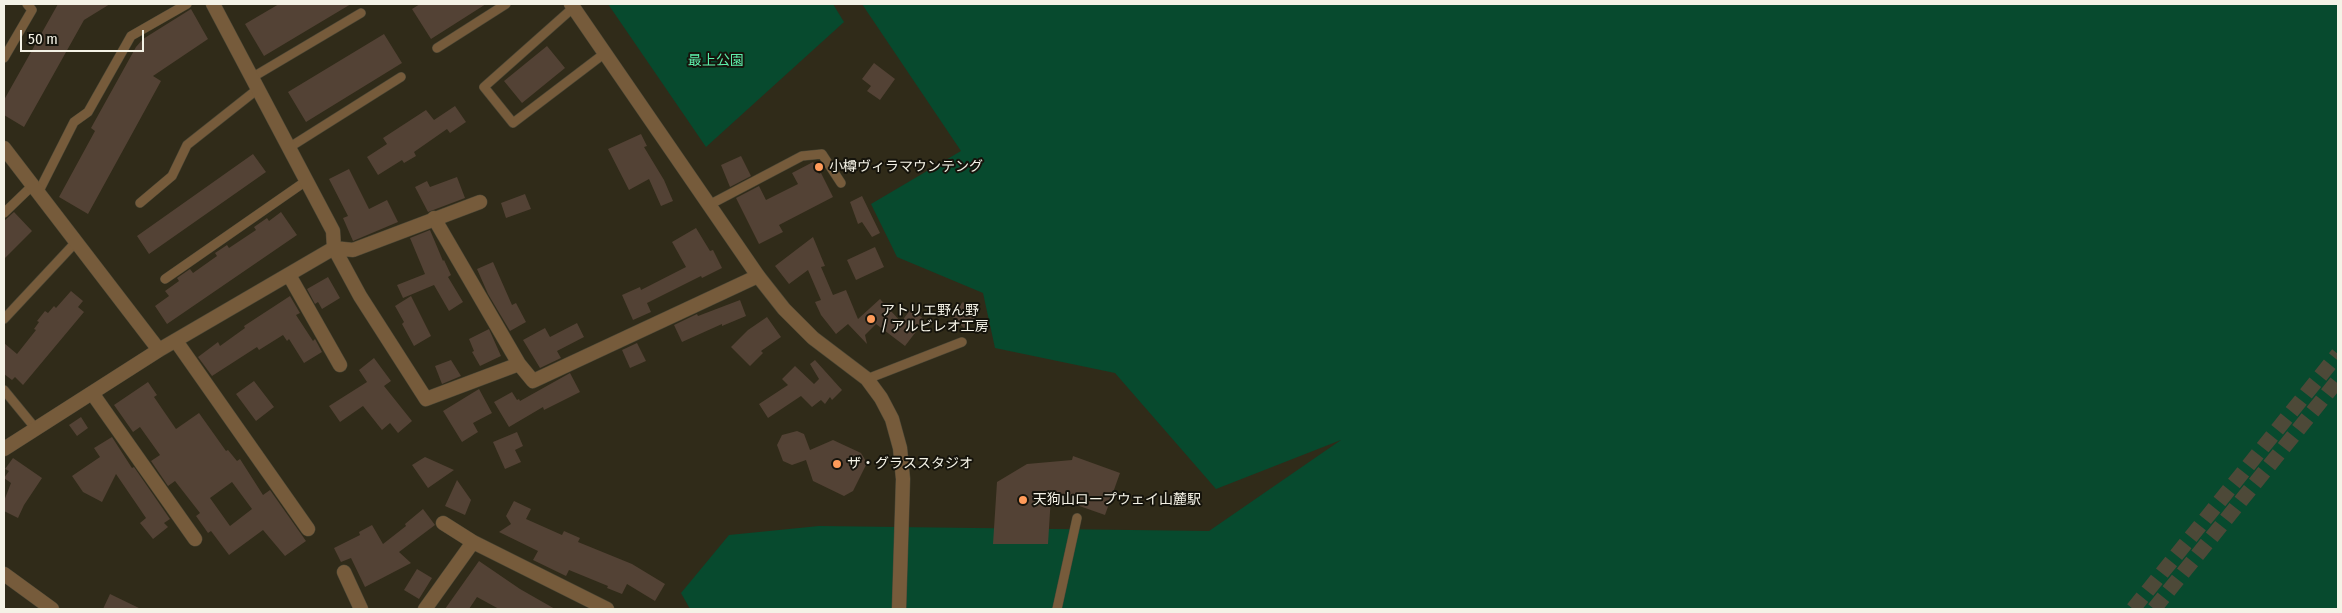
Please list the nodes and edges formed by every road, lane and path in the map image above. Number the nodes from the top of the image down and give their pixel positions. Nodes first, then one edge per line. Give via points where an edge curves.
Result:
1 (27, 4) edge
2 (187, 4) edge
3 (506, 4) edge
4 (217, 5) edge
5 (573, 6) edge
6 (361, 13) dead end
7 (437, 48) dead end
8 (605, 53) junction
9 (4, 58) edge
10 (401, 77) dead end
11 (256, 83) junction
12 (290, 147) junction
13 (4, 148) edge
14 (306, 181) junction
15 (841, 183) dead end
16 (35, 189) junction
17 (480, 202) dead end
18 (140, 203) dead end
19 (709, 205) junction
20 (4, 213) edge
21 (434, 218) junction
22 (75, 243) junction
23 (334, 248) junction
24 (289, 275) junction
25 (758, 276) junction
26 (165, 279) dead end
27 (4, 319) edge
28 (176, 341) junction
29 (962, 342) dead end
30 (159, 350) junction
31 (519, 364) junction
32 (340, 365) dead end
33 (867, 379) junction
34 (4, 390) edge
35 (92, 393) junction
36 (36, 429) junction
37 (4, 449) edge
38 (1077, 518) dead end
39 (443, 523) dead end
40 (308, 529) dead end
41 (194, 539) dead end
42 (473, 542) junction
43 (344, 572) dead end
44 (5, 578) edge
45 (52, 609) edge
46 (361, 609) edge
47 (425, 609) edge
48 (607, 609) edge
49 (899, 609) edge
50 (1058, 609) edge

1 - 9 lane via 32,10
2 - 16 lane via 130,36 88,112 74,122
3 - 7 lane
4 - 11 street
5 - 8 street
5 - 8 lane via 484,86 513,123
6 - 11 lane
8 - 19 street
10 - 12 lane
11 - 12 street
11 - 18 lane via 187,145 172,176
12 - 14 street
13 - 16 street
14 - 23 street via 333,231
14 - 26 lane
15 - 19 lane via 822,154 802,156
16 - 20 lane
16 - 22 street
17 - 21 street
19 - 25 street
21 - 23 street via 353,250
21 - 31 street
22 - 27 lane
22 - 30 street
23 - 24 street
23 - 31 street via 360,296 426,399
24 - 28 street
24 - 32 street
25 - 31 street via 533,381
25 - 33 street via 813,338
28 - 30 street
28 - 40 street
29 - 33 lane
30 - 35 street
33 - 49 street via 892,419 900,448 903,479
34 - 36 lane
35 - 36 street
35 - 41 street
36 - 37 street
38 - 50 lane
39 - 42 street
42 - 47 street
42 - 48 street
43 - 46 street
44 - 45 street

